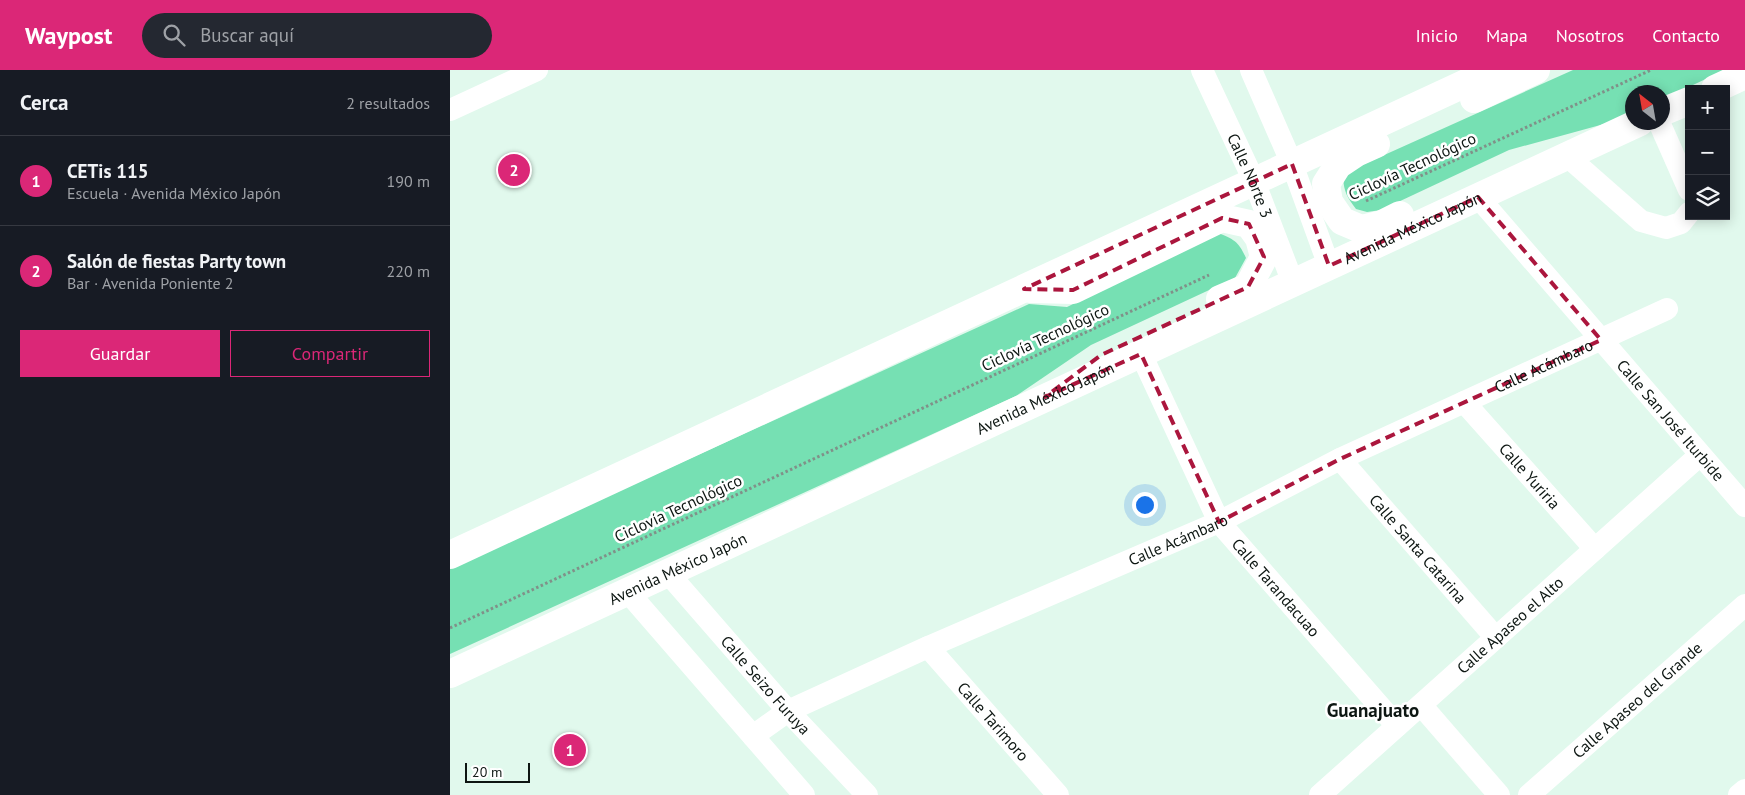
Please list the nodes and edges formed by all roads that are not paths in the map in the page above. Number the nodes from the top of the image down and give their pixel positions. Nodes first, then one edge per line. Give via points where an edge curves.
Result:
1 (537, 70) edge
2 (1202, 70) edge
3 (1251, 70) edge
4 (1494, 70) edge
5 (1536, 70) edge
6 (1745, 75) edge
7 (1724, 85) edge
8 (1685, 102) edge
9 (1670, 108) edge
10 (450, 110) edge
11 (1625, 129) edge
12 (1663, 130) edge
13 (1605, 138) junction
14 (1567, 156) junction
15 (1292, 164) junction
16 (1254, 181) junction
17 (1685, 181) edge
18 (1478, 197) junction
19 (1685, 219) edge
20 (1329, 266) junction
21 (1293, 283) junction
22 (1024, 289) junction
23 (1667, 309) dead end
24 (1601, 340) junction
25 (1141, 354) junction
26 (1045, 398) junction
27 (1464, 402) junction
28 (1700, 455) junction
29 (1340, 459) junction
30 (1745, 506) edge
31 (1219, 522) junction
32 (1595, 549) junction
33 (450, 555) edge
34 (667, 572) junction
35 (627, 591) junction
36 (1745, 605) edge
37 (1496, 638) junction
38 (928, 647) junction
39 (450, 674) edge
40 (1421, 705) junction
41 (788, 711) junction
42 (1397, 726) junction
43 (753, 736) junction
44 (1745, 790) edge
45 (804, 795) edge
46 (866, 795) edge
47 (1058, 795) edge
48 (1320, 795) edge
49 (1499, 795) edge
50 (1529, 795) edge
51 (1739, 795) edge

1 - 10 street
2 - 16 street, Calle Norte 3
3 - 15 street
4 - 15 main road
5 - 13 main road via 1356,153 1338,165 1326,184 1329,202 1342,221 1361,229 1382,224 1516,162
6 - 7 main road
8 - 9 main road
11 - 13 main road, Avenida México Japón
12 - 17 street
13 - 14 main road, Avenida México Japón
14 - 18 main road, Avenida México Japón
14 - 19 street via 1641,221 1666,228 1682,223
15 - 16 main road
15 - 20 street
16 - 21 street, Calle Norte 3
16 - 22 main road
18 - 20 main road, Avenida México Japón
18 - 24 street, Calle San José Iturbide
20 - 21 main road, Avenida México Japón
21 - 25 main road, Avenida México Japón
22 - 26 main road via 1073,290 1222,218 1249,224 1259,238 1264,257 1248,286 1100,355
22 - 33 main road
23 - 24 street, Calle Acámbaro
24 - 27 street, Calle Acámbaro
24 - 28 street, Calle San José Iturbide
25 - 26 main road, Avenida México Japón
25 - 31 street, Calle Tarandacuao
26 - 34 main road, Avenida México Japón
27 - 29 street, Calle Acámbaro
27 - 32 street, Calle Yuriria
28 - 30 street, Calle San José Iturbide
28 - 32 street, Calle Apaseo el Alto
29 - 31 street, Calle Acámbaro
29 - 37 street, Calle Santa Catarina
31 - 38 street, Calle Acámbaro
31 - 42 street, Calle Tarandacuao
32 - 37 street, Calle Apaseo el Alto
34 - 35 main road, Avenida México Japón
34 - 41 street, Calle Seizo Furuya
35 - 39 main road, Avenida México Japón
35 - 43 street
36 - 50 street, Calle Apaseo del Grande
37 - 40 street, Calle Apaseo el Alto
38 - 41 street, Calle Acámbaro
38 - 47 street, Calle Tarimoro
40 - 42 street, Calle Apaseo el Alto
40 - 49 street
41 - 43 street, Calle Acámbaro
41 - 46 street, Calle Seizo Furuya
42 - 48 street, Calle Apaseo el Alto
43 - 45 street
44 - 51 street

